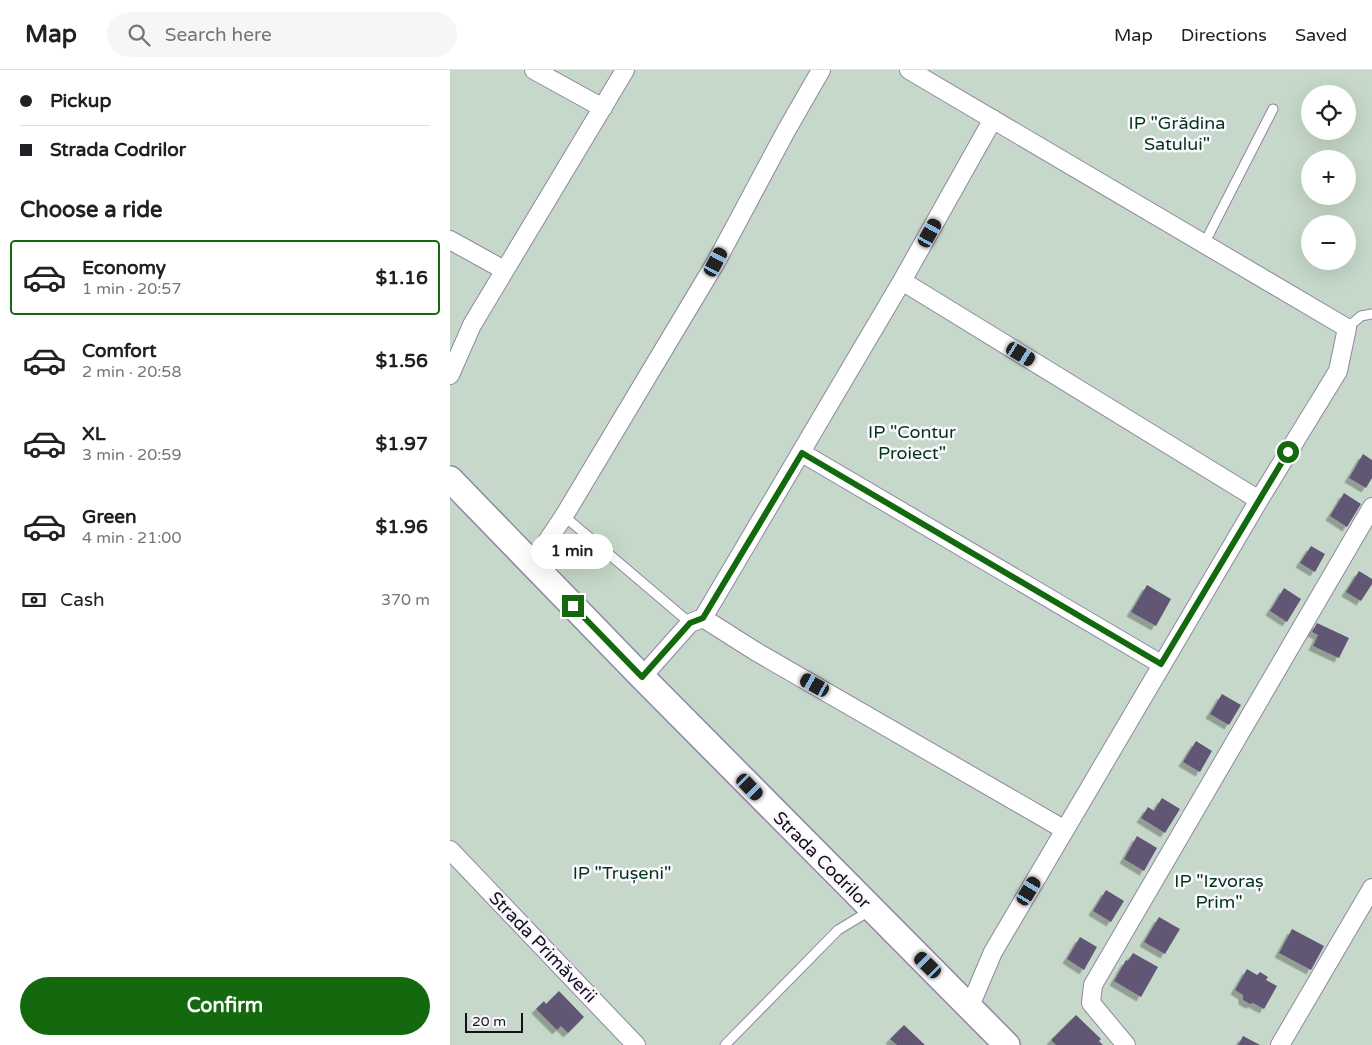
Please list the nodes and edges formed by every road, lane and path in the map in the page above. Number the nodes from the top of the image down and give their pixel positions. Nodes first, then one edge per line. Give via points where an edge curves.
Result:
1 (534, 70) edge
2 (625, 70) edge
3 (822, 70) edge
4 (909, 70) edge
5 (602, 108) junction
6 (1273, 109) dead end
7 (993, 120) junction
8 (450, 240) edge
9 (1204, 244) junction
10 (504, 270) junction
11 (902, 281) junction
12 (1372, 314) edge
13 (1347, 328) junction
14 (450, 375) edge
15 (802, 453) junction
16 (452, 485) edge
17 (1259, 500) junction
18 (1372, 507) edge
19 (564, 516) junction
20 (532, 564) junction
21 (696, 621) junction
22 (1161, 664) junction
23 (642, 677) junction
24 (1065, 830) junction
25 (450, 850) edge
26 (1372, 888) edge
27 (872, 910) junction
28 (970, 1006) junction
29 (636, 1045) edge
30 (725, 1045) edge
31 (1007, 1045) edge
32 (1126, 1045) edge
33 (1280, 1045) edge

1 - 5 street
2 - 5 street
3 - 19 street via 716,262
4 - 7 street
5 - 10 street
6 - 9 lane
7 - 9 street
7 - 11 street
8 - 10 street
9 - 13 street
10 - 14 street via 472,325
11 - 15 street
11 - 17 street
12 - 13 lane via 1361,316
13 - 17 street via 1338,371
15 - 21 street
15 - 22 street
16 - 20 street, Strada Codrilor
17 - 22 street
18 - 32 street via 1093,985 1091,1003
19 - 20 street
19 - 21 lane
20 - 23 street, Strada Codrilor
21 - 23 street
21 - 24 street via 755,651
22 - 24 street
23 - 27 street, Strada Codrilor
24 - 28 street via 993,952
25 - 29 street, Strada Primăverii
26 - 33 street
27 - 28 street, Strada Codrilor
27 - 30 lane via 838,930
28 - 31 street, Strada Codrilor

